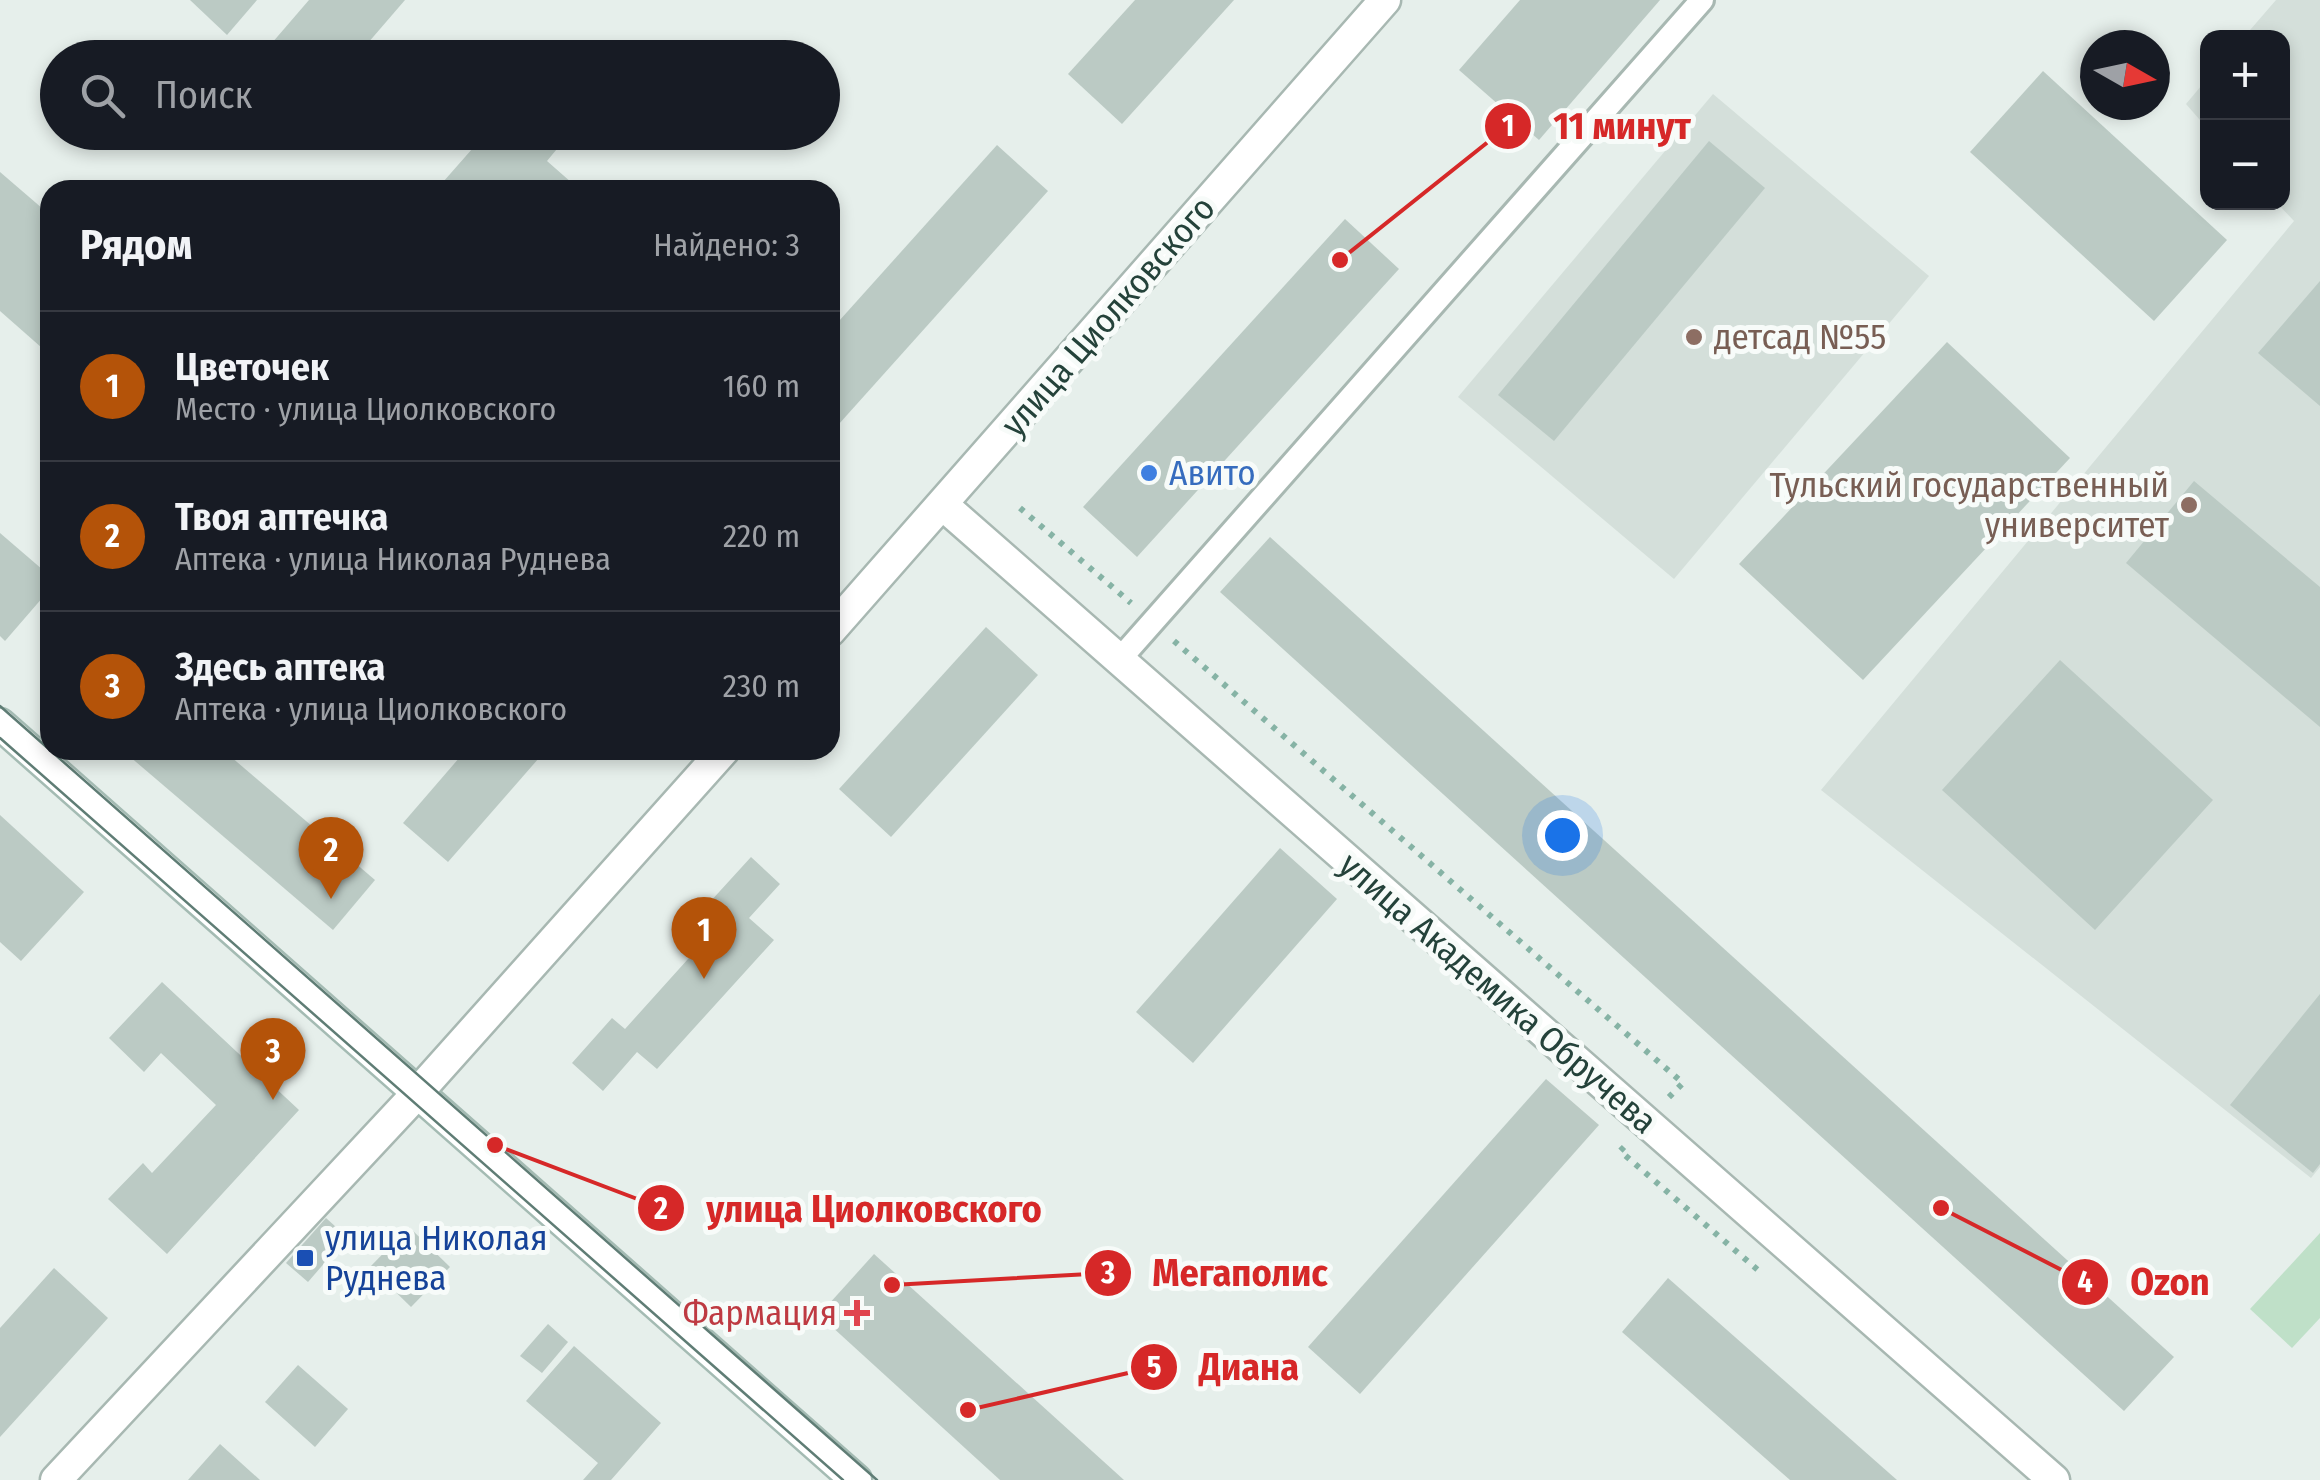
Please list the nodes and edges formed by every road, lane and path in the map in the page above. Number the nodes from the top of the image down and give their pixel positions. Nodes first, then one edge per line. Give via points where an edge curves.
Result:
1 (1386, 0) edge
2 (1702, 0) edge
3 (943, 505) junction
4 (840, 620) edge
5 (1119, 660) junction
6 (0, 724) edge
7 (40, 759) edge
8 (41, 760) edge
9 (715, 760) edge
10 (417, 1092) junction
11 (56, 1480) edge
12 (856, 1480) edge
13 (2054, 1480) edge

1 - 3 street, улица Циолковского
2 - 5 lane
3 - 4 street, улица Циолковского
3 - 5 street, улица Академика Обручева
5 - 13 street, улица Академика Обручева
6 - 7 street
8 - 10 street
9 - 10 street
10 - 11 street
10 - 12 street

